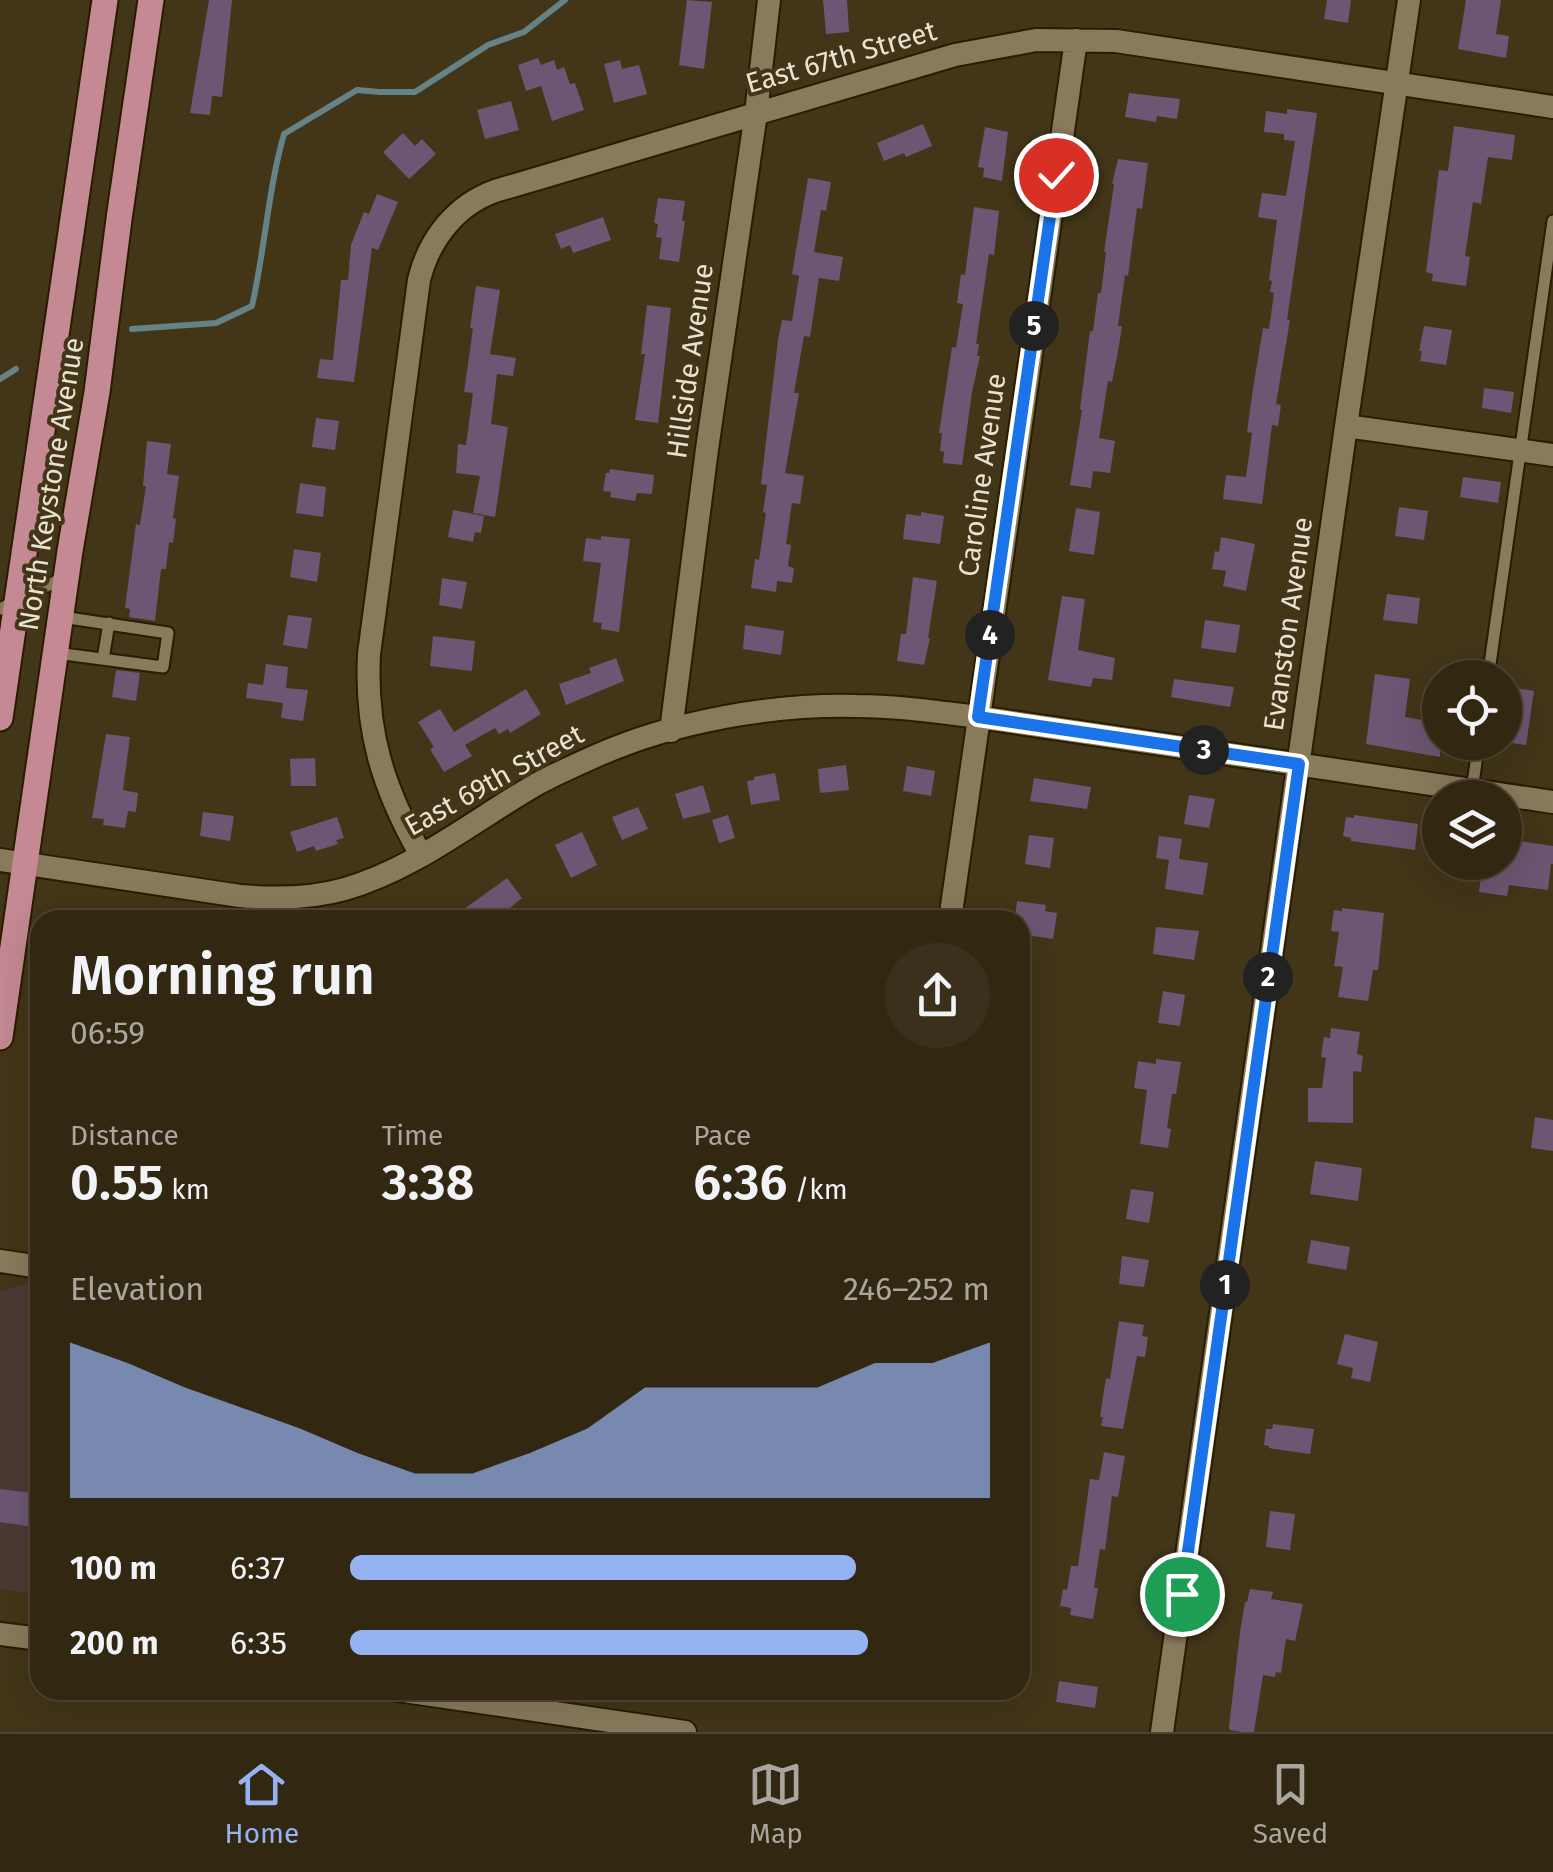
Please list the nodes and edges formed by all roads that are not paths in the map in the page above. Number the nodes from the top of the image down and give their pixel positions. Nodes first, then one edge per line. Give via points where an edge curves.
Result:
1 (104, 0) edge
2 (151, 0) edge
3 (769, 0) edge
4 (1409, 0) edge
5 (1076, 40) junction
6 (1396, 84) junction
7 (1553, 107) edge
8 (756, 113) junction
9 (1553, 222) edge
10 (1346, 426) junction
11 (1520, 450) junction
12 (1553, 455) edge
13 (67, 576) junction
14 (9, 604) edge
15 (61, 616) junction
16 (108, 623) junction
17 (56, 653) junction
18 (104, 659) junction
19 (1491, 660) edge
20 (978, 717) junction
21 (0, 718) edge
22 (671, 731) junction
23 (1299, 764) junction
24 (1422, 782) edge
25 (1522, 797) edge
26 (1553, 802) edge
27 (421, 855) junction
28 (12, 862) edge
29 (951, 910) edge
30 (0, 1037) edge
31 (0, 1261) edge
32 (30, 1266) edge
33 (0, 1634) edge
34 (30, 1638) edge
35 (529, 1700) edge
36 (685, 1732) edge
37 (1162, 1732) edge

1 - 14 main road, North Keystone Avenue via 45,412
2 - 13 main road, North Keystone Avenue
3 - 8 street, Hillside Avenue
4 - 6 street, Evanston Avenue
5 - 6 street, East 67th Street
5 - 8 street, East 67th Street via 975,50
5 - 20 street, Caroline Avenue
6 - 7 street, East 67th Street
6 - 10 street, Evanston Avenue
8 - 22 street, Hillside Avenue
8 - 27 street, East 67th Street via 495,190 458,213 429,250 368,654 375,749
9 - 11 lane
10 - 11 street
10 - 23 street, Evanston Avenue
11 - 12 street
11 - 19 lane
13 - 14 lane
13 - 15 main road, North Keystone Avenue
14 - 21 main road, North Keystone Avenue
15 - 16 lane
15 - 17 main road, North Keystone Avenue
16 - 18 lane
16 - 18 lane via 168,632 163,668
17 - 18 lane
17 - 28 main road, North Keystone Avenue
20 - 22 street, East 69th Street via 822,706
20 - 23 street, East 69th Street
20 - 29 street, Caroline Avenue
22 - 27 street, East 69th Street via 538,783
23 - 24 street, East 69th Street
23 - 37 street, Evanston Avenue
25 - 26 street, East 69th Street
27 - 28 street, East 69th Street via 344,889 275,898
28 - 30 main road, North Keystone Avenue
31 - 32 street
33 - 34 street
35 - 36 street

